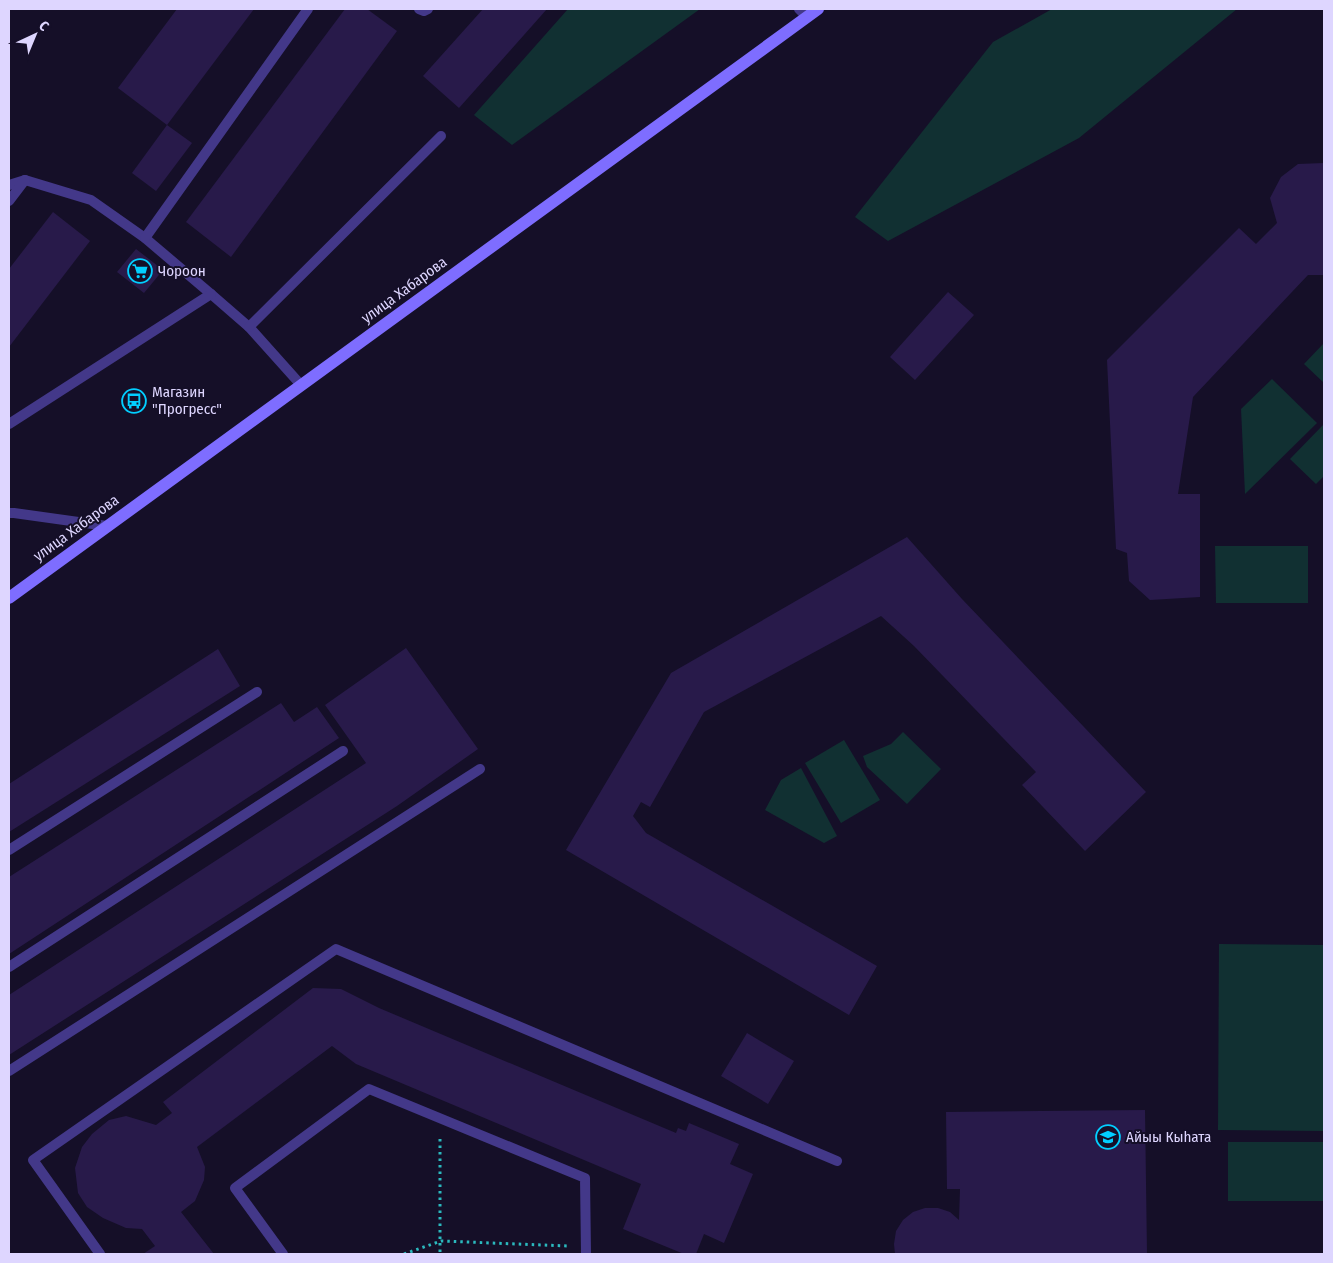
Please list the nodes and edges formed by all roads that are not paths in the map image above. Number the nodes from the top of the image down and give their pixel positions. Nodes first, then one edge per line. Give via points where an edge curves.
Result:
1 (308, 9) edge
2 (419, 9) edge
3 (428, 9) edge
4 (818, 9) edge
5 (803, 13) edge
6 (441, 136) dead end
7 (25, 180) junction
8 (9, 185) edge
9 (9, 201) edge
10 (145, 238) junction
11 (210, 294) junction
12 (249, 327) junction
13 (301, 385) junction
14 (9, 424) edge
15 (9, 513) edge
16 (107, 526) junction
17 (9, 598) edge
18 (257, 692) dead end
19 (343, 751) dead end
20 (480, 769) dead end
21 (9, 850) edge
22 (9, 967) edge
23 (9, 1071) edge
24 (837, 1161) dead end
25 (586, 1250) edge
26 (100, 1254) edge
27 (283, 1254) edge

1 - 10 lane
2 - 3 lane
4 - 5 main road, улица Хабарова
5 - 13 main road, улица Хабарова
6 - 12 lane
7 - 8 lane
7 - 9 lane
7 - 10 lane via 91,200
10 - 11 lane
11 - 12 lane
11 - 14 lane
12 - 13 lane
13 - 16 main road, улица Хабарова
15 - 16 lane
16 - 17 main road, улица Хабарова
18 - 21 lane
19 - 22 lane
20 - 23 lane
24 - 26 lane via 336,949 33,1160
25 - 27 lane via 585,1178 369,1090 235,1188

